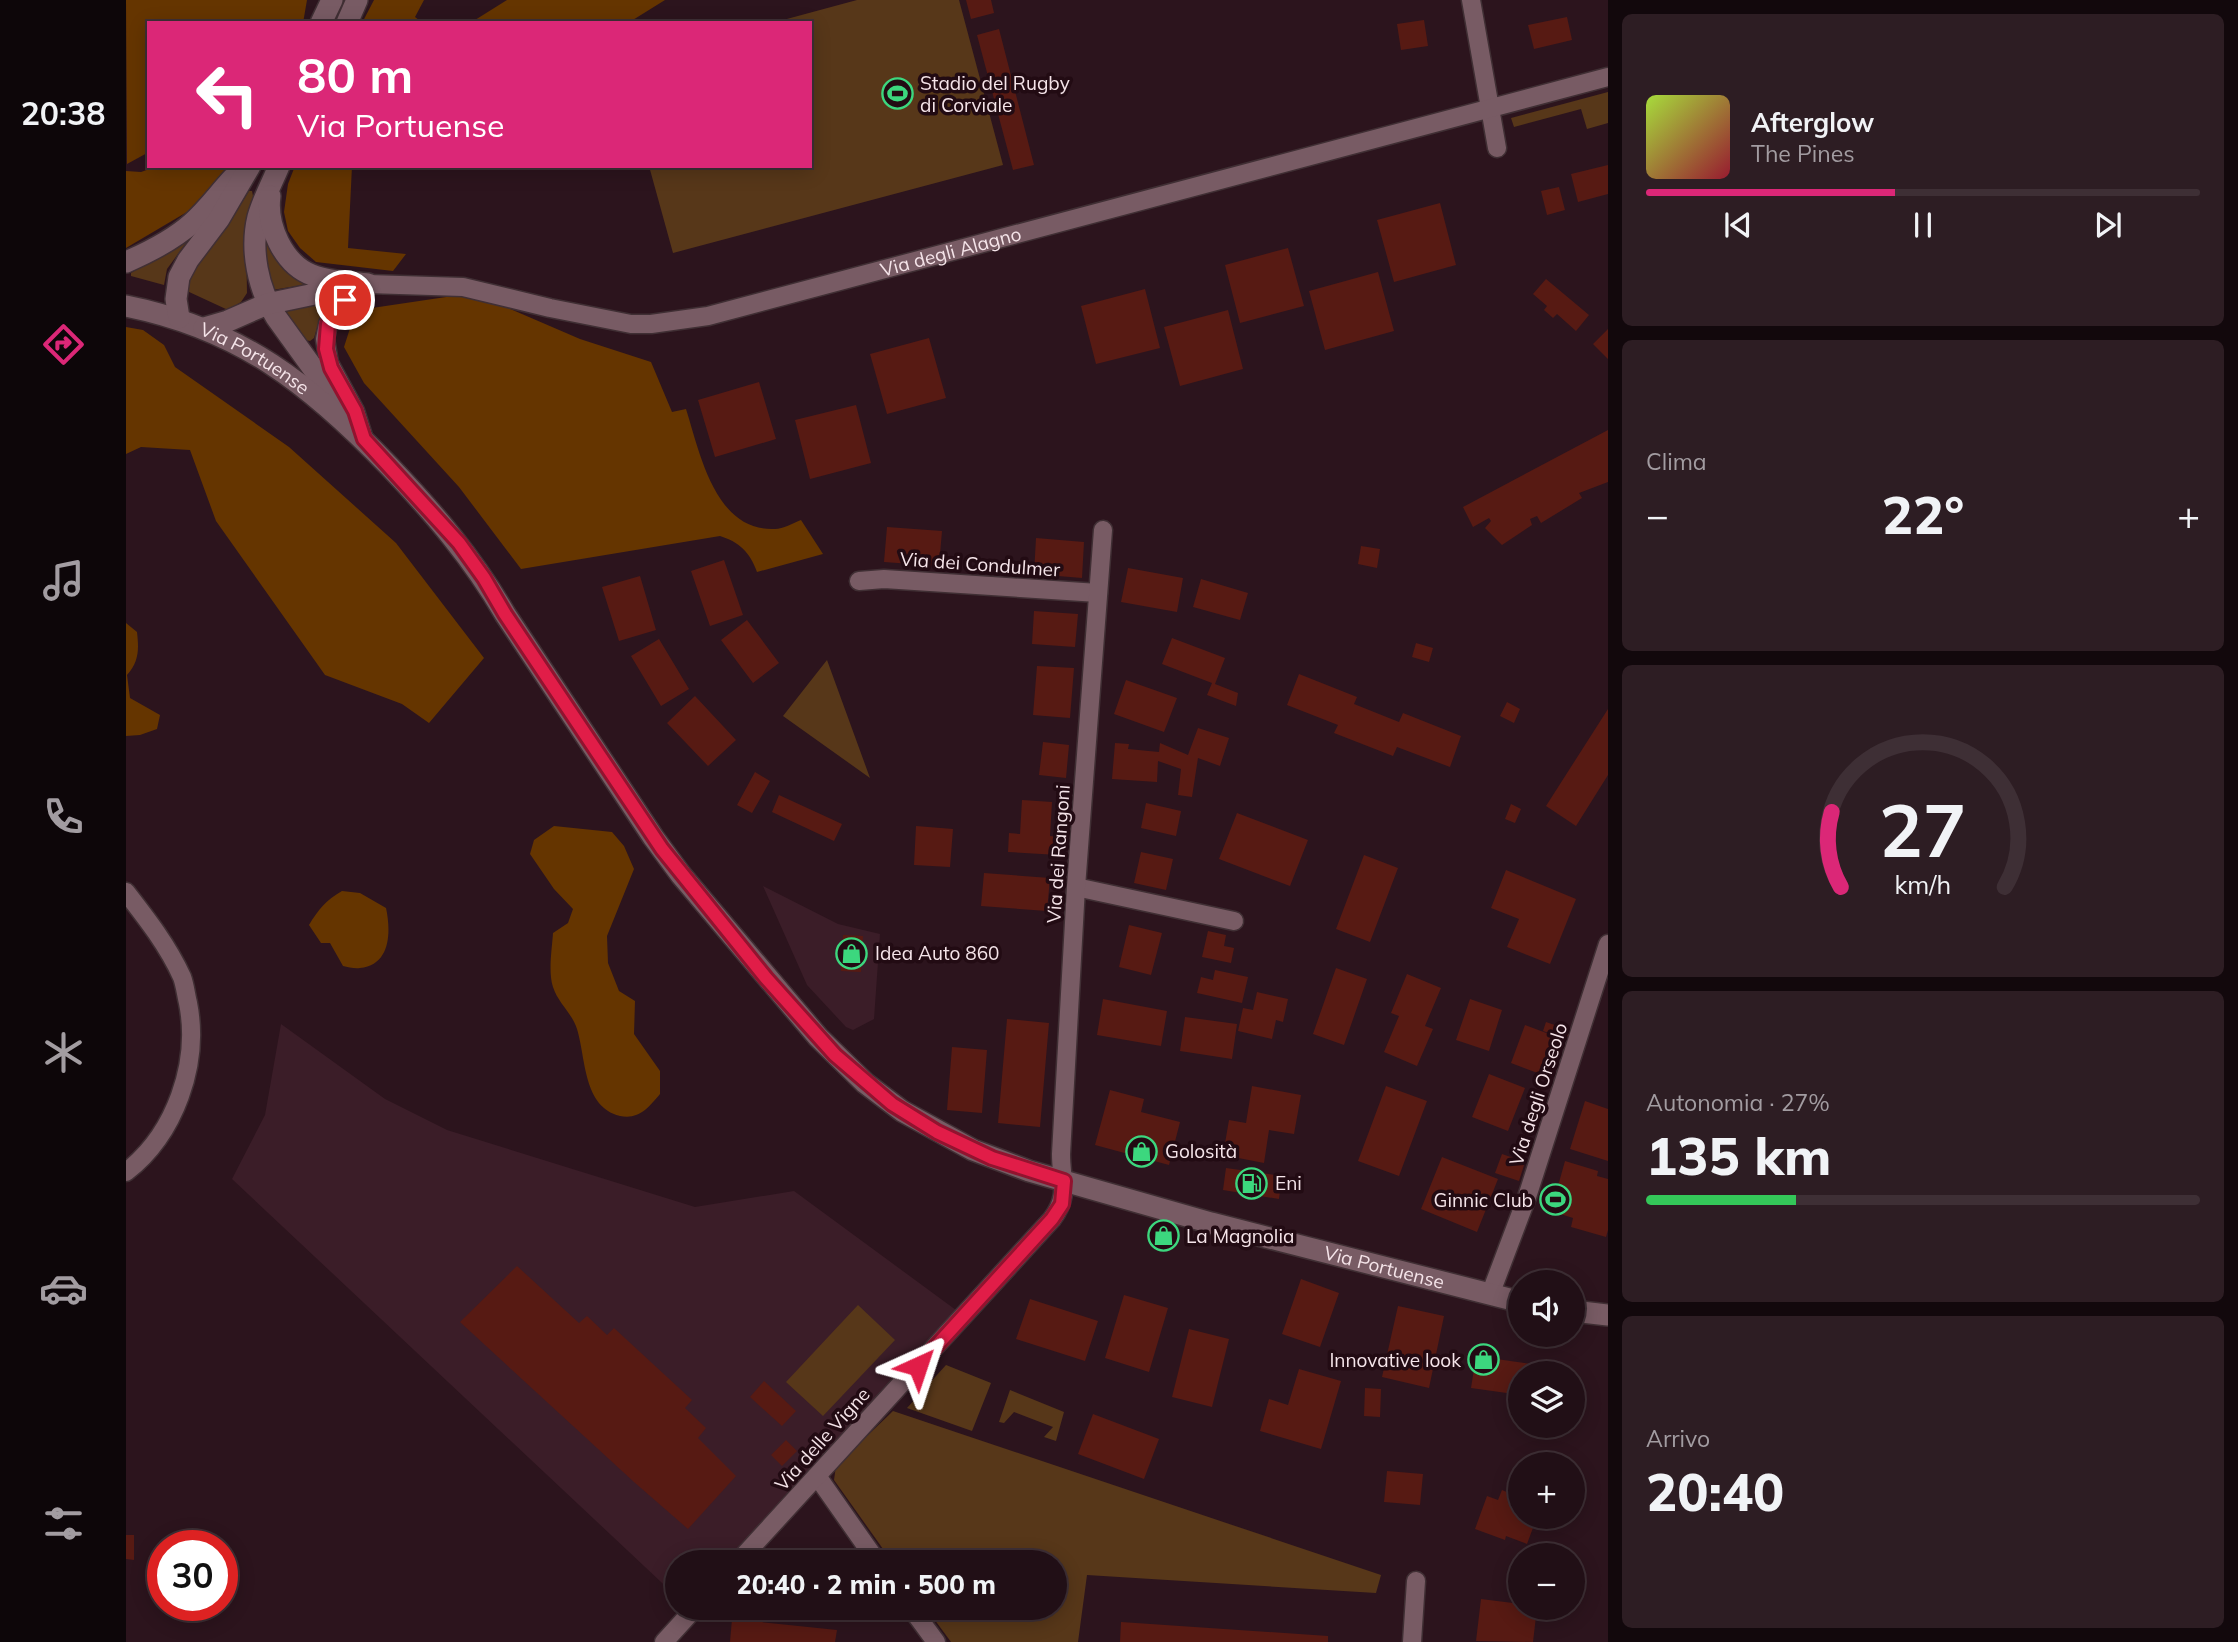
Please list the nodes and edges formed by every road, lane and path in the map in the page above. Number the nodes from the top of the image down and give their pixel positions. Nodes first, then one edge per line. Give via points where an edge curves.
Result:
1 (332, 0) edge
2 (358, 0) edge
3 (1471, 0) edge
4 (322, 21) edge
5 (348, 21) edge
6 (1608, 77) edge
7 (1489, 108) junction
8 (1497, 148) dead end
9 (242, 168) edge
10 (249, 168) edge
11 (276, 172) edge
12 (126, 262) edge
13 (368, 284) junction
14 (267, 304) junction
15 (126, 306) edge
16 (179, 318) junction
17 (204, 328) junction
18 (364, 439) junction
19 (1103, 530) dead end
20 (859, 581) dead end
21 (1098, 593) junction
22 (1076, 887) junction
23 (126, 892) edge
24 (1234, 921) dead end
25 (1608, 944) edge
26 (126, 1172) edge
27 (1064, 1181) junction
28 (1490, 1295) junction
29 (1508, 1299) edge
30 (1585, 1312) edge
31 (1608, 1315) edge
32 (817, 1476) junction
33 (749, 1550) edge
34 (869, 1550) edge
35 (1416, 1581) dead end
36 (684, 1620) edge
37 (920, 1620) edge
38 (664, 1642) edge
39 (936, 1642) edge
40 (1412, 1642) edge

1 - 4 main road
2 - 5 main road
3 - 7 street
6 - 7 street, Via degli Alagno
7 - 8 street
7 - 13 street, Via degli Alagno via 708,316 631,324 463,286
9 - 12 main road via 186,229
10 - 16 main road via 179,276
11 - 13 main road via 270,217 290,258 314,276
11 - 14 main road via 258,215 256,234 259,277
13 - 14 main road, Via degli Alagno
13 - 18 street via 336,310 325,339 331,368 355,411
14 - 17 main road, Via degli Alagno
14 - 18 main road
15 - 16 main road, Via Portuense
16 - 17 main road, Via Portuense
17 - 18 main road, Via Portuense via 290,376
18 - 27 main road, Via Portuense via 459,543 662,849 818,1037 865,1083 911,1117 973,1150
19 - 21 street, Via dei Rangoni
20 - 21 street, Via dei Condulmer
21 - 22 street, Via dei Rangoni
22 - 24 street
22 - 27 street, Via dei Rangoni via 1061,1154
23 - 26 street via 157,932 183,979 191,1018 186,1079 173,1114 151,1147
25 - 28 street, Via degli Orseolo via 1527,1197
27 - 28 main road, Via Portuense
27 - 32 street, Via delle Vigne via 1062,1204 1052,1219
28 - 29 main road, Via Portuense
30 - 31 main road
32 - 33 street, Via delle Vigne
32 - 34 street
35 - 40 street
36 - 38 street
37 - 39 street

